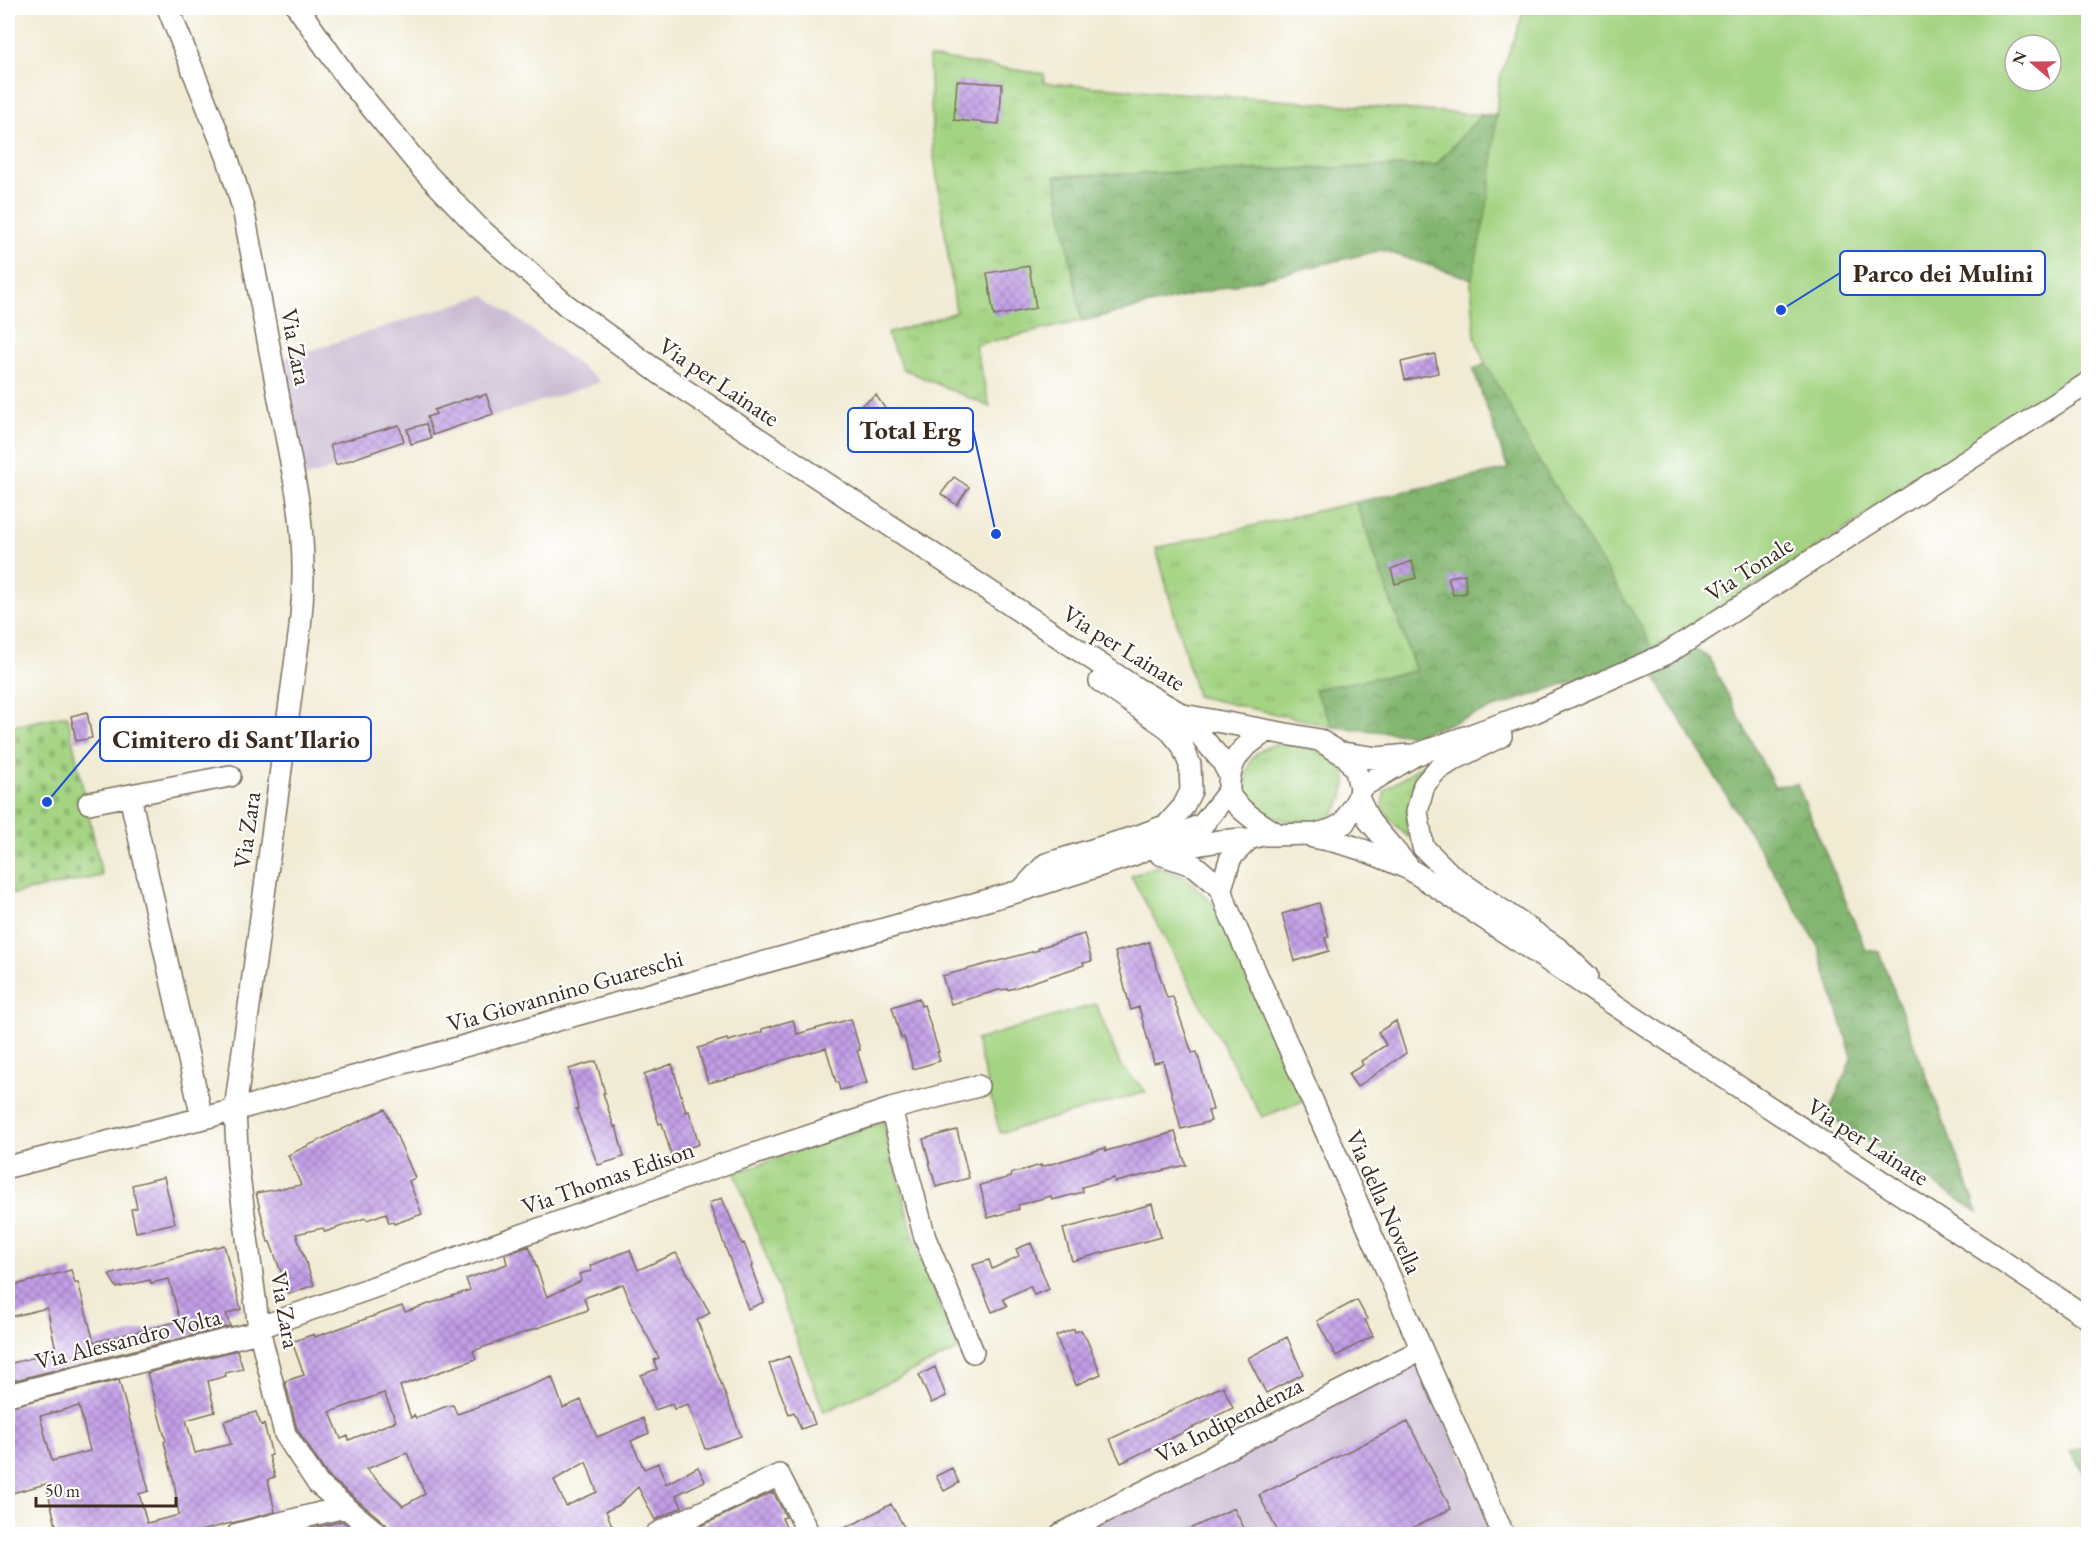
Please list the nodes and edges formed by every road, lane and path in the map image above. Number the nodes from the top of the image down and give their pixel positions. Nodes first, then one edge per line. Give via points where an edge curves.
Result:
1 (168, 8) edge
2 (298, 8) edge
3 (2088, 383) edge
4 (989, 591) junction
5 (1535, 712) junction
6 (1183, 715) junction
7 (1267, 731) junction
8 (1341, 753) junction
9 (1415, 755) junction
10 (230, 776) dead end
11 (1229, 783) junction
12 (1359, 793) junction
13 (130, 796) junction
14 (89, 803) dead end
15 (1203, 833) junction
16 (1288, 835) junction
17 (1250, 839) junction
18 (1160, 854) junction
19 (1133, 855) junction
20 (1411, 870) junction
21 (1214, 882) junction
22 (1020, 891) junction
23 (1619, 1008) junction
24 (978, 1086) dead end
25 (891, 1109) junction
26 (235, 1110) junction
27 (202, 1118) junction
28 (8, 1167) edge
29 (2088, 1318) edge
30 (259, 1329) junction
31 (1421, 1350) junction
32 (973, 1352) dead end
33 (8, 1395) edge
34 (344, 1507) junction
35 (238, 1534) edge
36 (378, 1534) edge
37 (656, 1534) edge
38 (809, 1534) edge
39 (1061, 1534) edge
40 (1503, 1534) edge

1 - 26 street, Via Zara via 227,156 243,208 303,538 302,617
2 - 4 street, Via per Lainate via 397,140 471,220 536,280 629,353
3 - 5 street, Via Tonale via 1666,654
4 - 6 street, Via per Lainate
4 - 22 street via 1006,615 1168,729 1182,745 1190,765 1191,791 1184,807 1167,825 1046,864
5 - 9 street, Via Tonale
5 - 23 street, Via per Lainate via 1516,729 1436,771 1424,785 1417,812 1423,847 1452,876 1560,950
6 - 7 street, Via per Lainate
6 - 11 street, Via per Lainate via 1222,761
7 - 8 street via 1319,740
7 - 11 street via 1241,749
8 - 9 street via 1377,758
8 - 12 street via 1356,771
9 - 12 street
10 - 13 street
11 - 15 street
11 - 16 street via 1231,798 1242,809
12 - 16 street, Via per Lainate via 1350,816 1332,831
12 - 20 street, Via per Lainate via 1370,822
13 - 14 street
13 - 27 street
15 - 17 street, Via per Lainate
15 - 18 street
15 - 19 street
15 - 21 street, Via della Novella
16 - 17 street, Via per Lainate
16 - 20 street, Via per Lainate via 1332,840
17 - 21 street via 1231,857
18 - 19 street
18 - 21 street via 1195,866
19 - 22 street, Via Giovannino Guareschi
20 - 23 street, Via per Lainate
21 - 31 street, Via della Novella
22 - 26 street, Via Giovannino Guareschi
23 - 29 street, Via per Lainate
24 - 25 street, Via Thomas Edison
25 - 30 street, Via Thomas Edison
25 - 32 street via 925,1238
26 - 27 street, Via Giovannino Guareschi
26 - 30 street, Via Zara via 238,1168
27 - 28 street, Via Giovannino Guareschi
30 - 33 street, Via Alessandro Volta
30 - 34 street, Via Zara via 285,1434 318,1484
31 - 39 street, Via Indipendenza
31 - 40 street, Via della Novella
34 - 35 street
34 - 36 street, Via Zara
37 - 38 street via 779,1475

